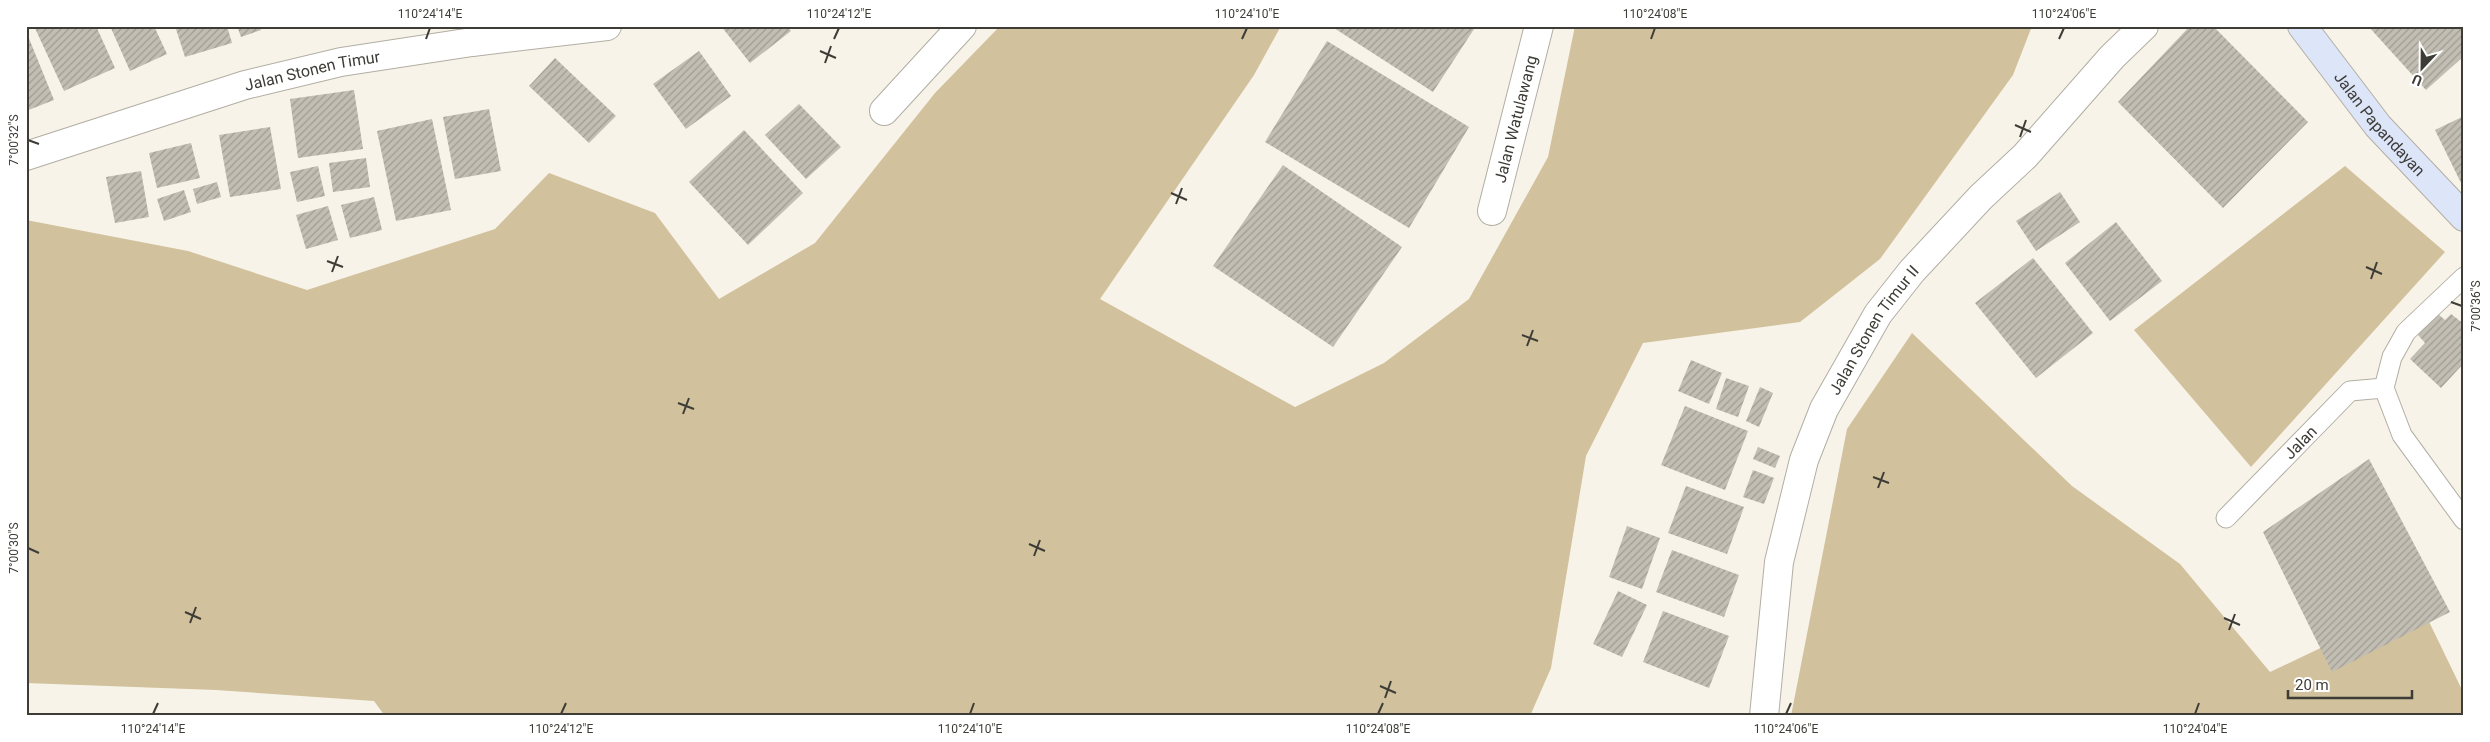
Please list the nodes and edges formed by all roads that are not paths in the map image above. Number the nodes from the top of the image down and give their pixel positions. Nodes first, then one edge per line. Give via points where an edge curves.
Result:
1 (607, 26) edge
2 (962, 26) edge
3 (1539, 26) edge
4 (2144, 26) edge
5 (2302, 26) edge
6 (884, 112) dead end
7 (26, 156) edge
8 (1492, 211) dead end
9 (2464, 217) edge
10 (2464, 277) edge
11 (2384, 388) junction
12 (2226, 518) dead end
13 (2464, 520) edge
14 (1764, 716) edge

1 - 7 street, Jalan Stonen Timur via 340,62 245,85
2 - 6 street
3 - 8 street, Jalan Watulawang
4 - 14 street, Jalan Stonen Timur II via 2112,57 2025,156 1981,197 1912,271 1878,314 1824,408 1804,460 1779,562
5 - 9 main road, Jalan Papandayan via 2378,126
10 - 11 lane via 2406,332 2392,357
11 - 12 lane, Jalan via 2350,391
11 - 13 lane via 2402,435

